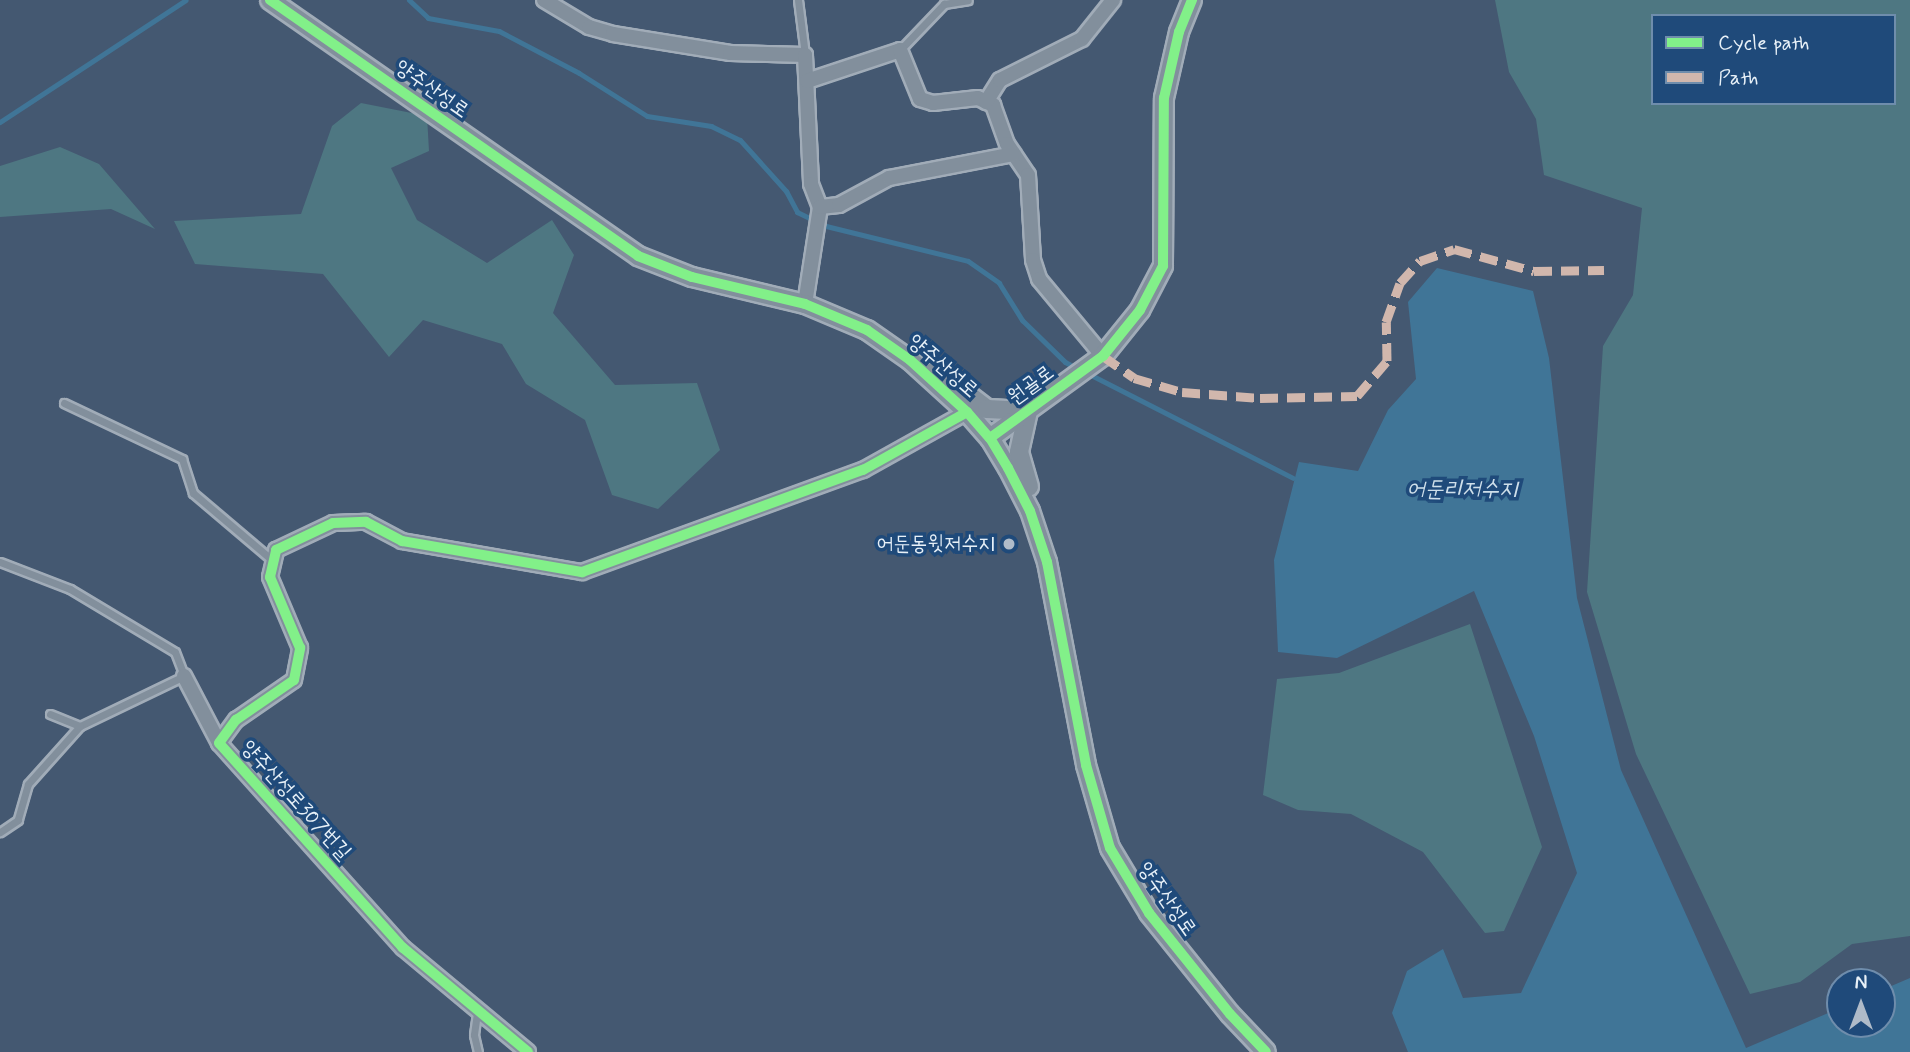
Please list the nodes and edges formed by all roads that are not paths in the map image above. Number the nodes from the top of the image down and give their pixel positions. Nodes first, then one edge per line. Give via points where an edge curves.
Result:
1 (270, 0) edge
2 (544, 0) edge
3 (798, 0) edge
4 (968, 0) edge
5 (1113, 0) edge
6 (1192, 0) edge
7 (900, 50) junction
8 (805, 55) junction
9 (807, 80) junction
10 (986, 102) junction
11 (1014, 154) junction
12 (819, 210) junction
13 (805, 304) junction
14 (1099, 359) junction
15 (910, 360) junction
16 (64, 402) dead end
17 (1028, 411) junction
18 (967, 412) junction
19 (990, 438) junction
20 (1040, 542) junction
21 (272, 560) junction
22 (0, 562) edge
23 (184, 676) junction
24 (50, 714) dead end
25 (80, 726) junction
26 (219, 743) junction
27 (0, 832) edge
28 (477, 1013) junction
29 (478, 1052) edge
30 (528, 1052) edge
31 (1266, 1052) edge

1 - 13 street, 양주산성로 via 638,256 692,277
2 - 8 street via 589,27 613,34 730,53
3 - 8 lane
4 - 7 lane via 944,4
5 - 10 street via 1082,39 1000,80
6 - 14 street, 원골로 via 1179,32 1164,98 1164,266 1140,310
7 - 9 street
7 - 10 street via 920,99
8 - 9 street
9 - 12 street via 811,184
10 - 11 street via 993,105
11 - 12 street via 889,178 839,205
11 - 14 street via 1028,175 1033,260 1039,279
12 - 13 street
13 - 15 street, 양주산성로 via 867,330
14 - 17 street, 원골로
15 - 17 street via 926,363 987,409
15 - 18 street, 양주산성로
16 - 21 lane via 182,459 193,492
17 - 19 street, 원골로
17 - 20 street via 1019,452 1021,472 1045,525
18 - 19 street, 양주산성로
18 - 21 street via 863,470 582,572 402,541 366,522 333,523 276,550
19 - 20 street, 양주산성로 via 1030,511
20 - 31 street, 양주산성로 via 1054,590 1086,765 1110,848 1149,913
21 - 26 street, 양주산성로307번길 via 270,576 300,648 294,680 236,720
22 - 23 lane via 70,589 175,652
23 - 25 lane
23 - 26 street, 양주산성로307번길
24 - 25 lane
25 - 27 lane via 28,784 18,820
26 - 28 street, 양주산성로307번길 via 403,948
28 - 29 lane via 474,1035
28 - 30 street, 양주산성로307번길

